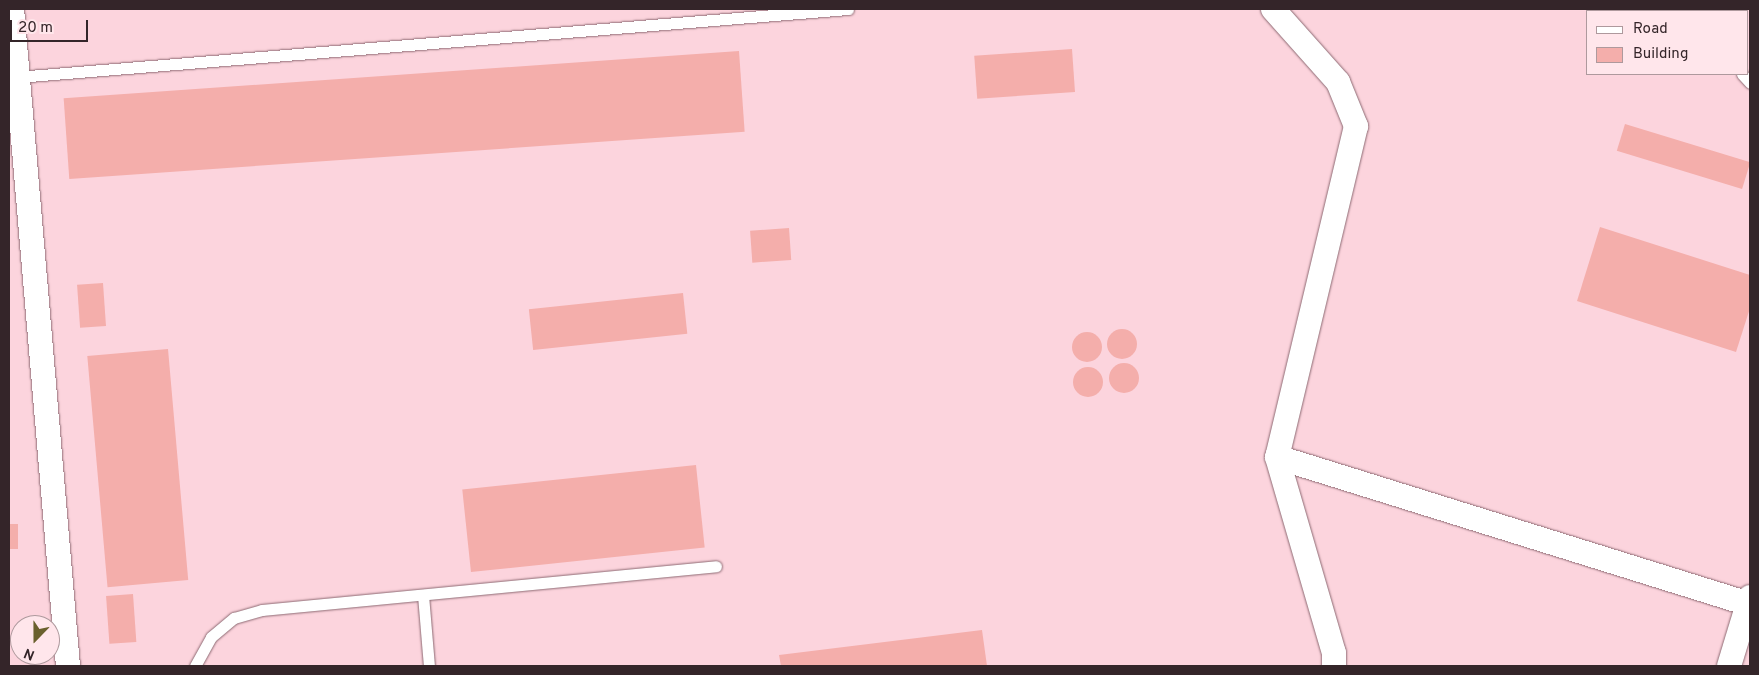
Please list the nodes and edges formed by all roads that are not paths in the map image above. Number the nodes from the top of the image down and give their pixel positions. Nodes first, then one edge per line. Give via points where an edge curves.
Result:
1 (12, 9) edge
2 (848, 9) edge
3 (1272, 9) edge
4 (17, 78) junction
5 (1277, 457) junction
6 (716, 566) dead end
7 (423, 595) junction
8 (1749, 601) edge
9 (68, 666) edge
10 (195, 666) edge
11 (429, 666) edge
12 (1334, 666) edge
13 (1729, 666) edge

1 - 4 street
2 - 4 lane
3 - 5 street via 1338,82 1356,126
4 - 9 street
5 - 8 street
5 - 12 street via 1334,653
6 - 7 lane
7 - 10 lane via 262,610 234,618 211,637
7 - 11 lane
8 - 13 street

